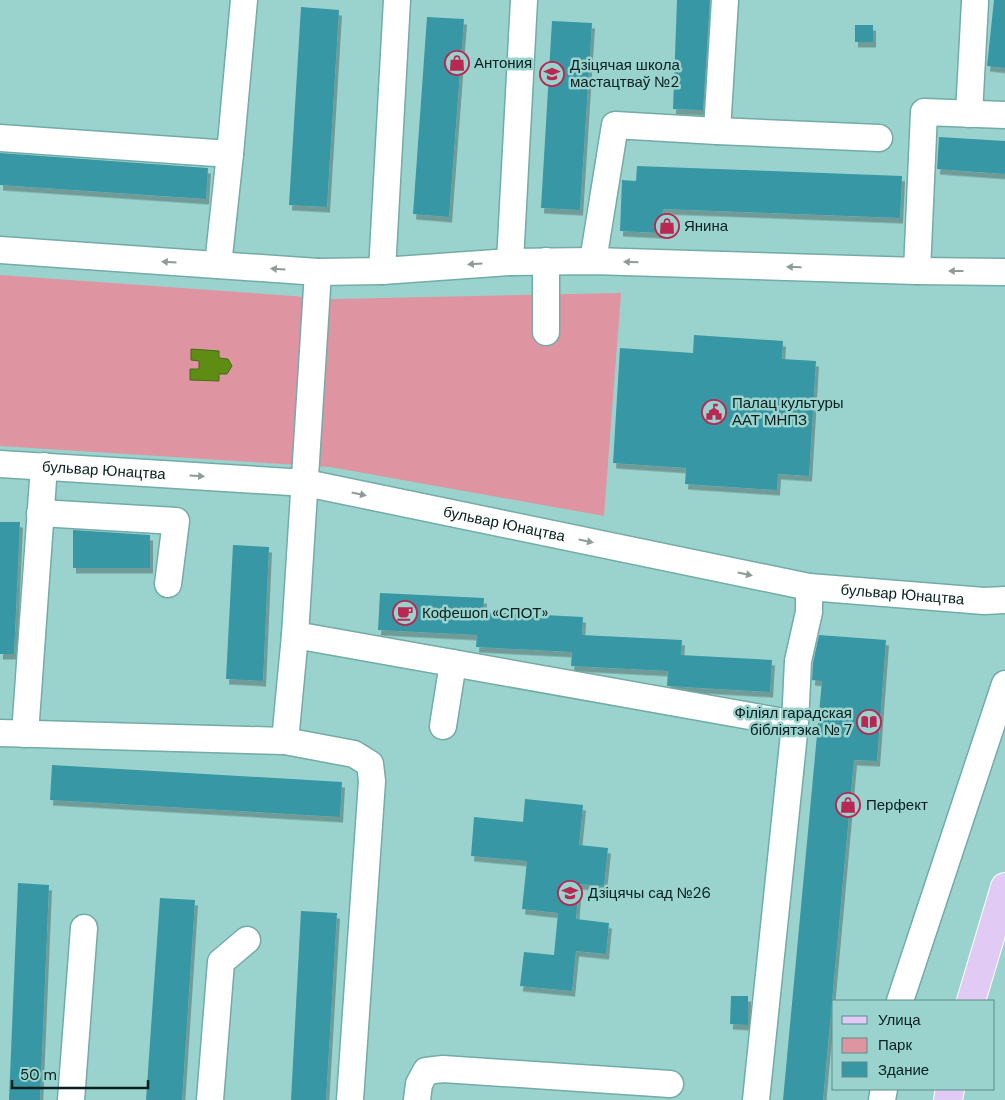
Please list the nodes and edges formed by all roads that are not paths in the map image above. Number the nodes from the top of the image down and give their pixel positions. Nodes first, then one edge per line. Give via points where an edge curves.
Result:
1 (244, 0) edge
2 (397, 0) edge
3 (524, 0) edge
4 (725, 0) edge
5 (975, 2) dead end
6 (969, 114) junction
7 (1005, 115) edge
8 (717, 131) junction
9 (0, 138) edge
10 (879, 138) dead end
11 (230, 154) junction
12 (0, 250) edge
13 (546, 261) junction
14 (593, 261) junction
15 (510, 262) junction
16 (218, 265) junction
17 (382, 271) junction
18 (917, 271) junction
19 (318, 272) junction
20 (1005, 272) edge
21 (546, 332) dead end
22 (0, 464) edge
23 (44, 466) junction
24 (306, 483) junction
25 (40, 513) junction
26 (168, 584) dead end
27 (809, 587) junction
28 (1005, 600) edge
29 (295, 635) junction
30 (453, 663) junction
31 (1005, 684) edge
32 (795, 724) junction
33 (443, 726) dead end
34 (12, 733) edge
35 (285, 741) junction
36 (1005, 887) edge
37 (84, 928) dead end
38 (247, 940) dead end
39 (900, 1000) edge
40 (971, 1000) edge
41 (670, 1084) dead end
42 (71, 1100) edge
43 (210, 1100) edge
44 (350, 1100) edge
45 (417, 1100) edge
46 (756, 1100) edge

1 - 11 street
2 - 17 street
3 - 15 street
4 - 8 street
5 - 6 street
6 - 7 street
6 - 18 street via 924,112
8 - 10 street
8 - 14 street via 615,125
9 - 11 street
11 - 16 street
16 -> 12 street
13 - 14 street
13 - 15 street
13 - 21 street
18 -> 14 street
15 -> 17 street
19 -> 16 street
17 - 19 street
20 -> 18 street
19 - 24 street
22 - 23 street, бульвар Юнацтва
23 -> 24 street, бульвар Юнацтва
23 - 25 street
24 -> 27 street, бульвар Юнацтва
24 - 29 street
25 - 26 street via 176,521
25 - 34 street
27 - 28 street, бульвар Юнацтва
27 - 32 street via 809,612 798,661
29 - 30 street
29 - 35 street
30 - 32 street
30 - 33 street
31 - 39 street
32 - 46 street
34 - 35 street
35 - 44 street via 354,754 370,764 372,780
36 - 40 main road
37 - 42 street
38 - 43 street via 221,962
41 - 45 street via 442,1069 426,1071 419,1084

